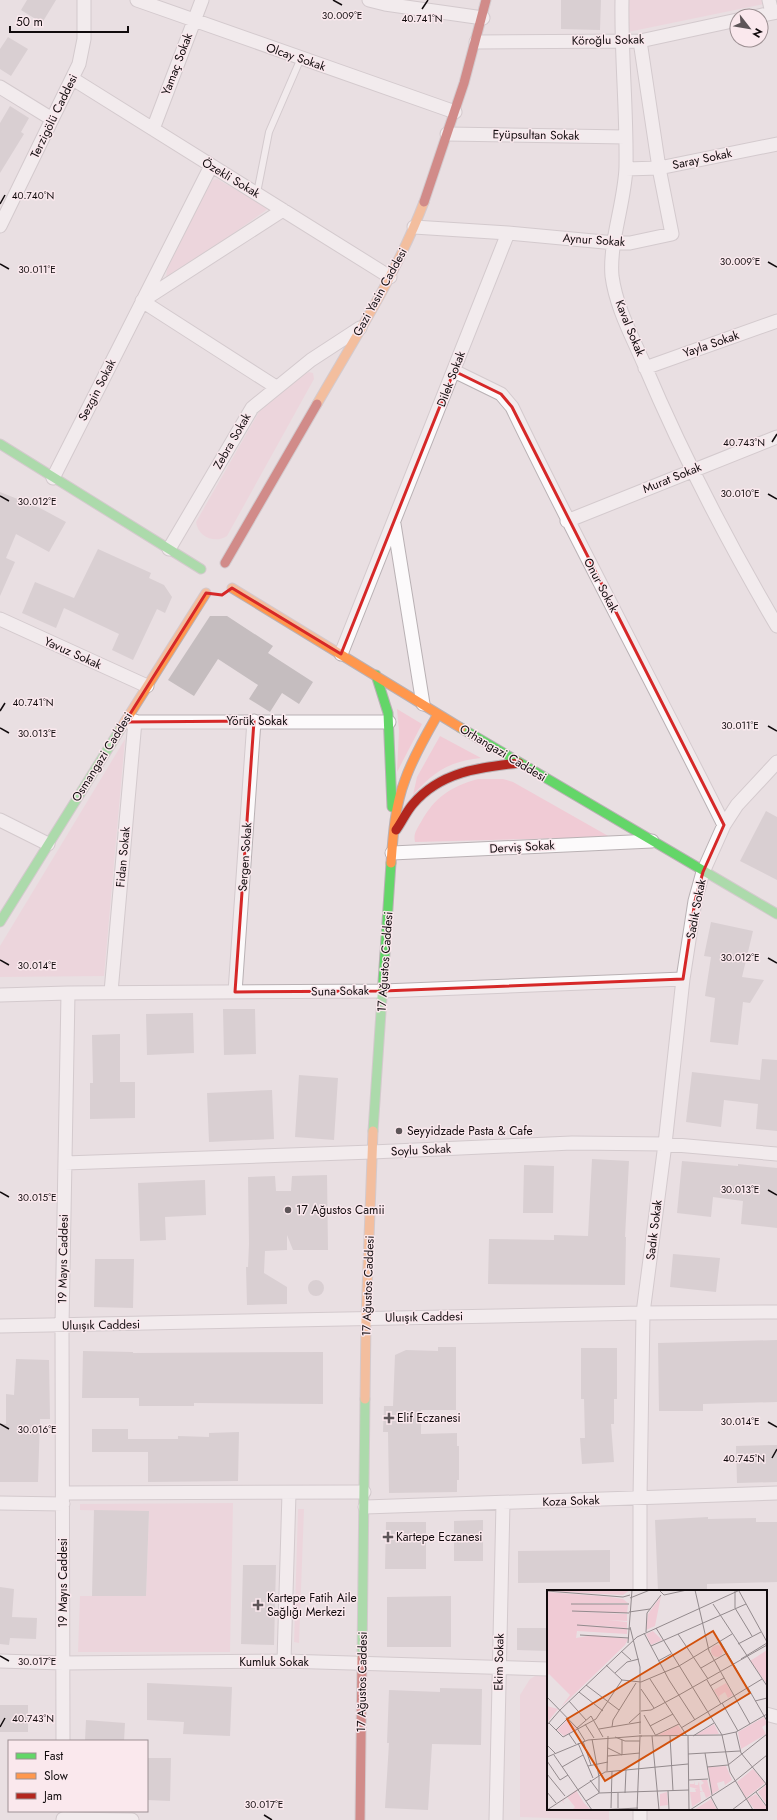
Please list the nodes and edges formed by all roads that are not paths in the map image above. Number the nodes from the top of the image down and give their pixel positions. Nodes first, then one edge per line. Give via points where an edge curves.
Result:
1 (84, 0) edge
2 (137, 0) edge
3 (202, 0) edge
4 (369, 0) edge
5 (486, 0) edge
6 (622, 0) edge
7 (769, 0) edge
8 (774, 12) edge
9 (483, 18) junction
10 (193, 21) junction
11 (729, 22) edge
12 (621, 40) junction
13 (640, 41) junction
14 (476, 42) junction
15 (301, 58) junction
16 (73, 79) junction
17 (0, 87) edge
18 (455, 112) junction
19 (52, 119) junction
20 (153, 129) junction
21 (448, 134) junction
22 (625, 136) junction
23 (777, 144) edge
24 (211, 166) junction
25 (659, 168) junction
26 (626, 169) junction
27 (257, 193) junction
28 (283, 210) junction
29 (0, 226) edge
30 (414, 227) junction
31 (508, 233) junction
32 (615, 243) junction
33 (390, 277) junction
34 (142, 302) junction
35 (777, 321) edge
36 (360, 328) junction
37 (645, 368) junction
38 (454, 371) junction
39 (276, 387) junction
40 (777, 437) edge
41 (0, 444) edge
42 (691, 470) junction
43 (53, 478) junction
44 (567, 520) junction
45 (394, 524) junction
46 (169, 549) junction
47 (226, 563) junction
48 (201, 569) junction
49 (202, 587) junction
50 (232, 588) junction
51 (0, 619) edge
52 (777, 626) edge
53 (341, 654) junction
54 (376, 675) junction
55 (147, 686) junction
56 (423, 704) junction
57 (438, 714) junction
58 (130, 721) junction
59 (254, 721) junction
60 (389, 722) junction
61 (777, 762) edge
62 (519, 763) junction
63 (0, 820) edge
64 (724, 825) junction
65 (394, 832) junction
66 (652, 841) junction
67 (48, 844) junction
68 (392, 853) junction
69 (703, 872) junction
70 (777, 914) edge
71 (0, 922) edge
72 (683, 979) junction
73 (383, 991) junction
74 (111, 992) junction
75 (235, 992) junction
76 (68, 993) junction
77 (0, 995) edge
78 (665, 1144) junction
79 (372, 1152) junction
80 (777, 1154) edge
81 (65, 1163) junction
82 (643, 1312) junction
83 (777, 1312) edge
84 (366, 1319) junction
85 (0, 1326) edge
86 (62, 1326) junction
87 (364, 1492) junction
88 (289, 1493) junction
89 (777, 1494) edge
90 (63, 1498) junction
91 (640, 1498) junction
92 (0, 1503) edge
93 (503, 1503) junction
94 (365, 1507) junction
95 (640, 1590) edge
96 (0, 1661) edge
97 (284, 1661) junction
98 (63, 1663) junction
99 (362, 1663) junction
100 (499, 1668) junction
101 (547, 1669) edge
102 (767, 1714) edge
103 (777, 1717) edge
104 (63, 1740) edge
105 (63, 1817) edge
106 (132, 1820) edge
107 (360, 1820) edge
108 (496, 1820) edge

1 - 16 street, Terzigölü Caddesi via 82,52
2 - 10 street, Olcay Sokak
3 - 10 street, Yamaç Sokak
4 - 9 street
5 - 9 street, Gazi Yasin Caddesi
6 - 12 street, Kaval Sokak
7 - 8 street
9 - 14 street, Gazi Yasin Caddesi
10 - 15 street, Olcay Sokak
10 - 20 street, Yamaç Sokak
11 - 13 street, Köroğlu Sokak
12 - 13 street, Köroğlu Sokak
12 - 14 street, Köroğlu Sokak
12 - 22 street, Kaval Sokak
13 - 25 street, Aynur Sokak
14 - 18 street, Gazi Yasin Caddesi
15 - 18 street, Olcay Sokak
15 - 27 lane via 269,132
16 - 19 street, Terzigölü Caddesi
16 - 20 street, Özekli Sokak
17 - 19 street
18 - 21 street, Gazi Yasin Caddesi
19 - 29 street, Terzigölü Caddesi
20 - 24 street, Özekli Sokak
21 - 22 street, Eyüpsultan Sokak
21 - 30 street, Gazi Yasin Caddesi
22 - 26 street, Kaval Sokak
23 - 25 street, Saray Sokak
24 - 27 street, Özekli Sokak
24 - 34 street, Sezgin Sokak
25 - 26 street, Saray Sokak
25 - 32 street, Aynur Sokak via 672,234 630,243
26 - 32 street, Kaval Sokak
27 - 28 street, Özekli Sokak
28 - 33 street, Özekli Sokak
28 - 34 street
30 - 31 street, Aynur Sokak
30 - 33 street, Gazi Yasin Caddesi
31 - 32 street, Aynur Sokak
31 - 38 street, Dilek Sokak
32 - 37 street, Kaval Sokak via 612,264 614,289
33 - 36 street, Gazi Yasin Caddesi
34 - 39 street
34 - 43 street, Sezgin Sokak
35 - 37 street, Yayla Sokak
36 - 39 street, Zebra Sokak
36 - 47 street, Gazi Yasin Caddesi
37 - 42 street, Kaval Sokak
38 - 44 street, Onur Sokak via 494,390 507,400
38 - 45 street, Dilek Sokak
39 - 46 street, Zebra Sokak via 252,408
40 - 42 street, Murat Sokak
41 - 43 street
42 - 44 street, Murat Sokak
42 - 52 street, Kaval Sokak
43 - 46 street
44 - 64 street, Onur Sokak
45 - 53 street, Dilek Sokak
45 - 56 street
46 - 48 street
47 - 48 street via 212,561
47 - 50 street via 233,574
48 - 49 street
49 - 50 street via 219,596
49 - 55 street, Osmangazi Caddesi
50 - 53 street, Orhangazi Caddesi
51 - 55 street, Yavuz Sokak
53 - 54 street, Orhangazi Caddesi
54 - 56 street, Orhangazi Caddesi
54 - 60 street
55 - 58 street, Osmangazi Caddesi
56 - 57 street, Orhangazi Caddesi
57 - 62 street, Orhangazi Caddesi
57 - 65 street, 17 Ağustos Caddesi via 406,776
58 - 59 street, Yörük Sokak
58 - 67 street, Osmangazi Caddesi
58 - 74 street, Fidan Sokak
59 - 60 street, Yörük Sokak
59 - 75 street, Sergen Sokak
60 - 65 street
61 - 64 street, Sadık Sokak via 737,804
62 - 65 street via 484,766 443,779 428,789 413,805
62 - 66 street, Orhangazi Caddesi
63 - 67 street
64 - 69 street, Sadık Sokak
65 - 68 street, 17 Ağustos Caddesi
66 - 68 street, Derviş Sokak
66 - 69 street, Orhangazi Caddesi
67 - 71 street, Osmangazi Caddesi
68 - 73 street, 17 Ağustos Caddesi
69 - 70 street, Orhangazi Caddesi
69 - 72 street, Sadık Sokak via 695,901
72 - 73 street, Suna Sokak
72 - 78 street, Sadık Sokak
73 - 75 street, Suna Sokak
73 - 79 street, 17 Ağustos Caddesi
74 - 75 street, Suna Sokak
74 - 76 street, Suna Sokak
76 - 77 street, Suna Sokak
76 - 81 street, 19 Mayıs Caddesi
78 - 79 street, Soylu Sokak via 572,1143
78 - 80 street, Soylu Sokak
78 - 82 street, Sadık Sokak
79 - 81 street, Soylu Sokak
79 - 84 street, 17 Ağustos Caddesi
81 - 86 street, 19 Mayıs Caddesi
82 - 83 street, Uluışık Caddesi
82 - 84 street, Uluışık Caddesi
82 - 91 street, Sadık Sokak
84 - 86 street, Uluışık Caddesi
84 - 87 street, 17 Ağustos Caddesi
85 - 86 street, Uluışık Caddesi
86 - 90 street, 19 Mayıs Caddesi
87 - 88 street
87 - 94 street, 17 Ağustos Caddesi
88 - 90 street
88 - 97 street
89 - 91 street, Koza Sokak
90 - 92 street
90 - 98 street, 19 Mayıs Caddesi
91 - 93 street, Koza Sokak
91 - 95 street, Sadık Sokak
93 - 94 street, Koza Sokak
93 - 100 street, Ekim Sokak
94 - 99 street, 17 Ağustos Caddesi
96 - 98 street, Kumluk Sokak
97 - 98 street, Kumluk Sokak
97 - 99 street, Kumluk Sokak
98 - 104 street, 19 Mayıs Caddesi
99 - 100 street, Kumluk Sokak
99 - 107 street, 17 Ağustos Caddesi
100 - 101 street, Kumluk Sokak
100 - 108 street, Ekim Sokak
102 - 103 street
105 - 106 street

